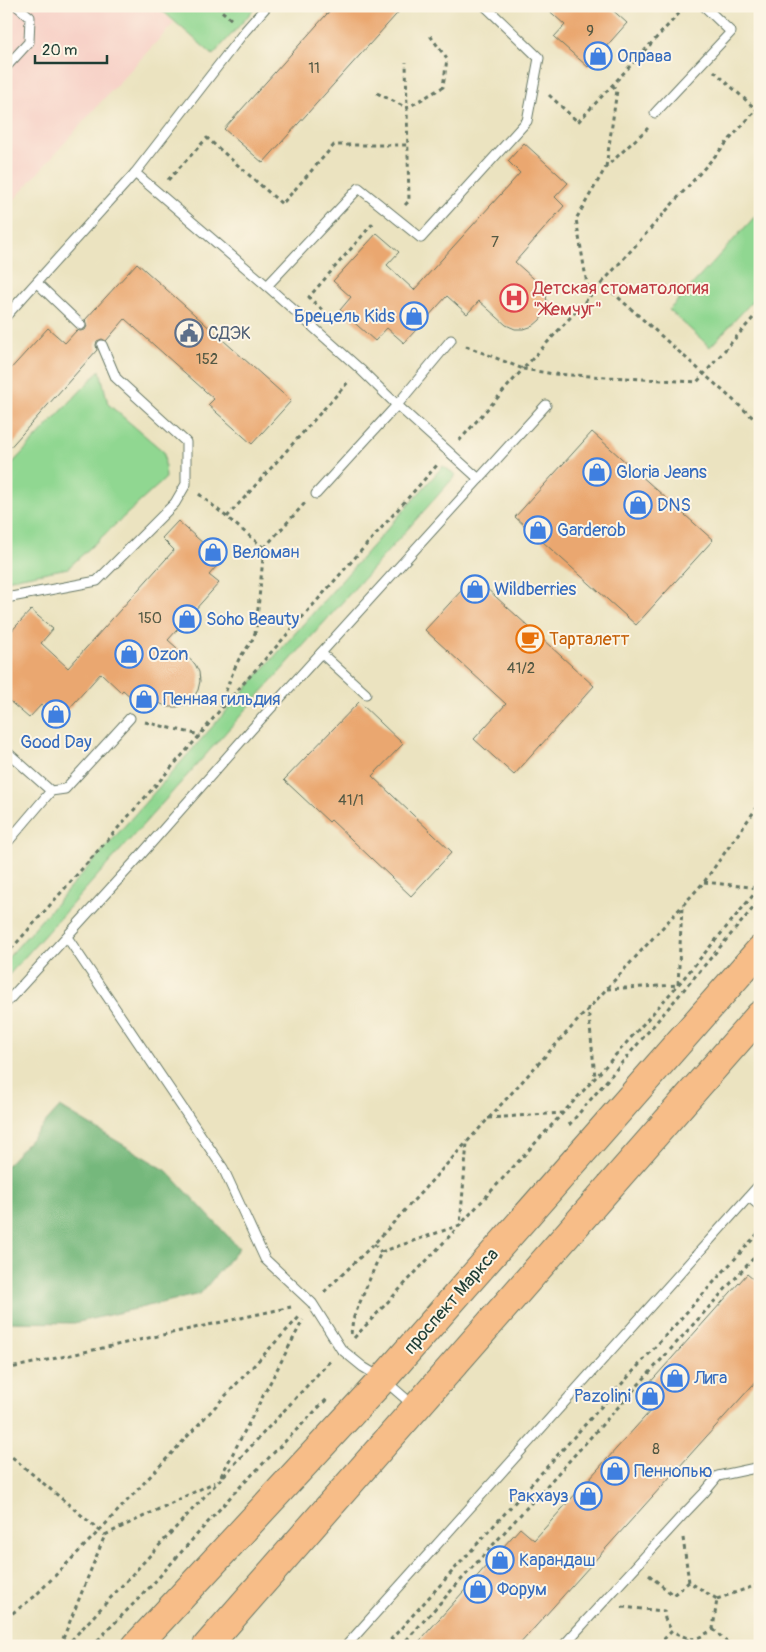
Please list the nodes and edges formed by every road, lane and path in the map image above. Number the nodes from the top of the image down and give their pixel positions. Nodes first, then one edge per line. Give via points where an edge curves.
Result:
1 (17, 6) edge
2 (216, 6) edge
3 (267, 6) edge
4 (485, 6) edge
5 (686, 6) edge
6 (704, 6) edge
7 (245, 31) junction
8 (429, 34) dead end
9 (704, 61) junction
10 (406, 62) dead end
11 (6, 67) edge
12 (534, 82) junction
13 (612, 85) junction
14 (377, 93) dead end
15 (407, 108) junction
16 (758, 112) edge
17 (655, 113) joint
18 (407, 146) junction
19 (606, 167) junction
20 (135, 173) junction
21 (156, 192) junction
22 (395, 217) junction
23 (37, 283) junction
24 (602, 284) junction
25 (267, 286) junction
26 (589, 297) junction
27 (322, 310) dead end
28 (760, 310) edge
29 (6, 316) edge
30 (81, 326) dead end
31 (451, 340) joint
32 (102, 345) dead end
33 (360, 369) junction
34 (523, 369) junction
35 (704, 374) junction
36 (397, 405) junction
37 (546, 406) dead end
38 (760, 424) edge
39 (449, 452) junction
40 (479, 479) junction
41 (186, 484) junction
42 (316, 494) joint
43 (226, 518) junction
44 (264, 548) junction
45 (6, 598) edge
46 (321, 653) junction
47 (366, 694) dead end
48 (220, 710) junction
49 (130, 718) joint
50 (200, 735) junction
51 (6, 751) edge
52 (51, 791) junction
53 (760, 803) edge
54 (6, 844) edge
55 (704, 882) junction
56 (759, 888) edge
57 (760, 900) edge
58 (682, 906) junction
59 (66, 936) junction
60 (760, 950) edge
61 (6, 956) edge
62 (678, 985) junction
63 (606, 990) junction
64 (6, 1003) edge
65 (588, 1007) junction
66 (760, 1015) edge
67 (595, 1078) junction
68 (562, 1113) junction
69 (487, 1118) junction
70 (568, 1126) dead end
71 (467, 1142) junction
72 (760, 1184) edge
73 (748, 1197) junction
74 (760, 1206) edge
75 (460, 1225) junction
76 (760, 1231) edge
77 (374, 1244) junction
78 (760, 1251) edge
79 (381, 1252) junction
80 (312, 1303) junction
81 (342, 1348) junction
82 (6, 1369) edge
83 (373, 1373) junction
84 (416, 1408) junction
85 (6, 1452) edge
86 (760, 1467) edge
87 (219, 1480) junction
88 (681, 1517) junction
89 (99, 1531) junction
90 (105, 1535) junction
91 (637, 1565) junction
92 (689, 1582) junction
93 (760, 1584) edge
94 (716, 1599) junction
95 (601, 1605) junction
96 (6, 1618) edge
97 (712, 1629) junction
98 (672, 1631) junction
99 (687, 1638) junction
100 (698, 1639) junction
101 (60, 1646) edge
102 (66, 1646) edge
103 (92, 1646) edge
104 (136, 1646) edge
105 (207, 1646) edge
106 (346, 1646) edge
107 (385, 1646) edge
108 (401, 1646) edge
109 (563, 1646) edge
110 (656, 1646) edge
111 (687, 1646) edge
112 (700, 1646) edge
113 (732, 1646) edge

1 - 11 lane via 30,17 29,42
2 - 7 path
3 - 7 lane
4 - 12 lane via 538,58
5 - 13 path
6 - 9 lane via 732,32
7 - 20 lane
8 - 15 path via 447,59 442,87
9 - 16 path
9 - 17 lane
10 - 15 path
12 - 13 path via 578,122
12 - 22 lane via 527,121 421,238
13 - 19 path via 617,90
14 - 15 path
15 - 18 path
16 - 24 path
17 - 19 path via 652,124
18 - 21 path via 334,145 282,204 206,138
18 - 22 path via 409,201
19 - 26 path via 576,219
20 - 21 lane
20 - 23 lane
21 - 25 lane
22 - 25 lane via 359,188
22 - 27 path via 374,222 309,297
23 - 29 lane
23 - 30 lane
24 - 26 path
24 - 35 path
25 - 33 lane
26 - 34 path
28 - 35 path
31 - 34 path
31 - 36 lane
32 - 41 lane via 116,378 186,442
33 - 36 lane
33 - 43 path
34 - 35 path via 554,374 697,382
34 - 39 path
35 - 38 path
36 - 39 lane
36 - 42 lane
37 - 40 lane
39 - 40 lane
39 - 48 path
40 - 46 lane
41 - 43 path
41 - 45 lane via 175,503 97,581
42 - 44 path
43 - 44 path
44 - 48 path via 256,629 253,640 228,681
46 - 47 lane
46 - 59 lane
48 - 50 path
49 - 50 path
49 - 52 lane via 65,789
50 - 61 path
51 - 52 lane
52 - 54 lane
53 - 55 path
55 - 56 path
55 - 58 path
56 - 62 path
57 - 70 path
58 - 62 path
58 - 63 path
59 - 64 lane
59 - 80 lane via 222,1168 265,1259
60 - 83 main road, проспект Маркса
62 - 63 path
62 - 67 path
63 - 65 path
65 - 67 path
65 - 69 path
66 - 84 main road
67 - 68 path
68 - 69 path
68 - 75 path
69 - 71 path
71 - 75 path
71 - 77 path
72 - 73 lane
73 - 74 lane
73 - 106 lane
75 - 79 path
75 - 79 path via 350,1342 353,1319
76 - 107 path
77 - 79 path
77 - 80 path
78 - 108 path
80 - 81 lane
80 - 82 path
80 - 87 path
80 - 89 path
81 - 83 lane
81 - 87 path
83 - 84 lane
83 - 103 path via 322,1403
83 - 104 main road, проспект Маркса
84 - 105 main road
85 - 89 path
86 - 88 lane via 718,1476
87 - 90 path
87 - 102 path
88 - 91 lane
88 - 92 path
89 - 90 path
89 - 96 path via 34,1597
90 - 101 path
91 - 92 path via 673,1595
91 - 95 lane
92 - 94 path
93 - 94 path
94 - 97 path
95 - 98 path via 664,1611
95 - 109 lane
97 - 100 path
97 - 113 path
98 - 99 path
98 - 110 path
99 - 100 path
99 - 111 path
100 - 112 path

